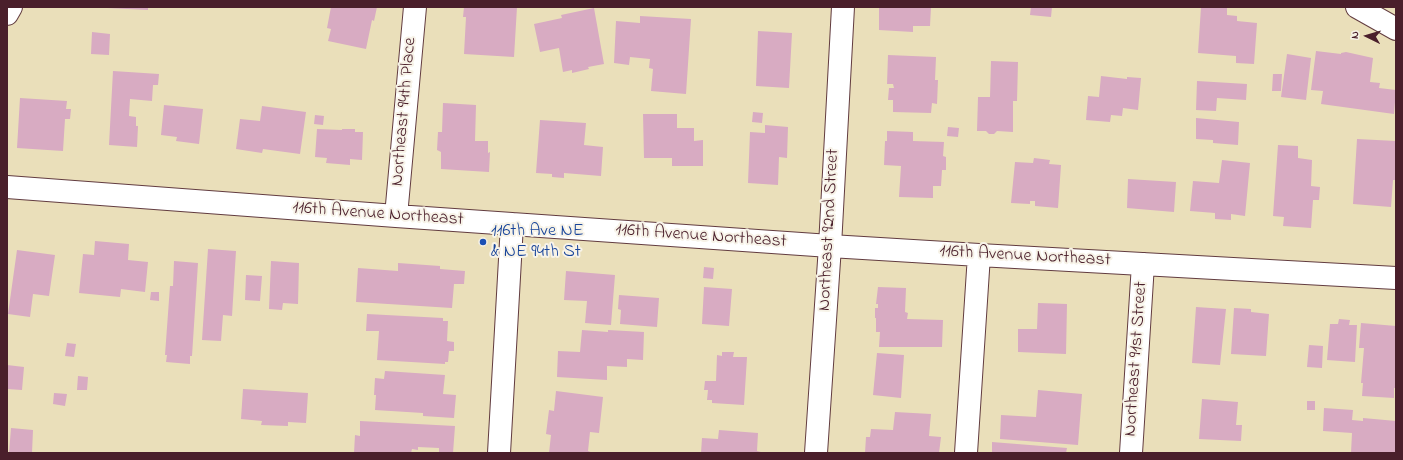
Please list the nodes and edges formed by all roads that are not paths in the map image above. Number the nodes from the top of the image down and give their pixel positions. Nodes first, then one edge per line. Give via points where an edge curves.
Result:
1 (11, 7) edge
2 (416, 7) edge
3 (843, 7) edge
4 (1357, 7) edge
5 (7, 14) edge
6 (1396, 29) edge
7 (7, 187) edge
8 (396, 216) junction
9 (512, 224) junction
10 (830, 246) junction
11 (979, 255) junction
12 (1143, 264) junction
13 (1396, 278) edge
14 (499, 453) edge
15 (816, 453) edge
16 (966, 453) edge
17 (1131, 453) edge

1 - 5 street
2 - 8 street, Northeast 94th Place
3 - 10 street, Northeast 92nd Street
4 - 6 street
7 - 8 street, 116th Avenue Northeast
8 - 9 street, 116th Avenue Northeast
9 - 10 street, 116th Avenue Northeast
9 - 14 street
10 - 11 street, 116th Avenue Northeast
10 - 15 street, Northeast 92nd Street
11 - 12 street, 116th Avenue Northeast
11 - 16 street
12 - 13 street, 116th Avenue Northeast
12 - 17 street, Northeast 91st Street

